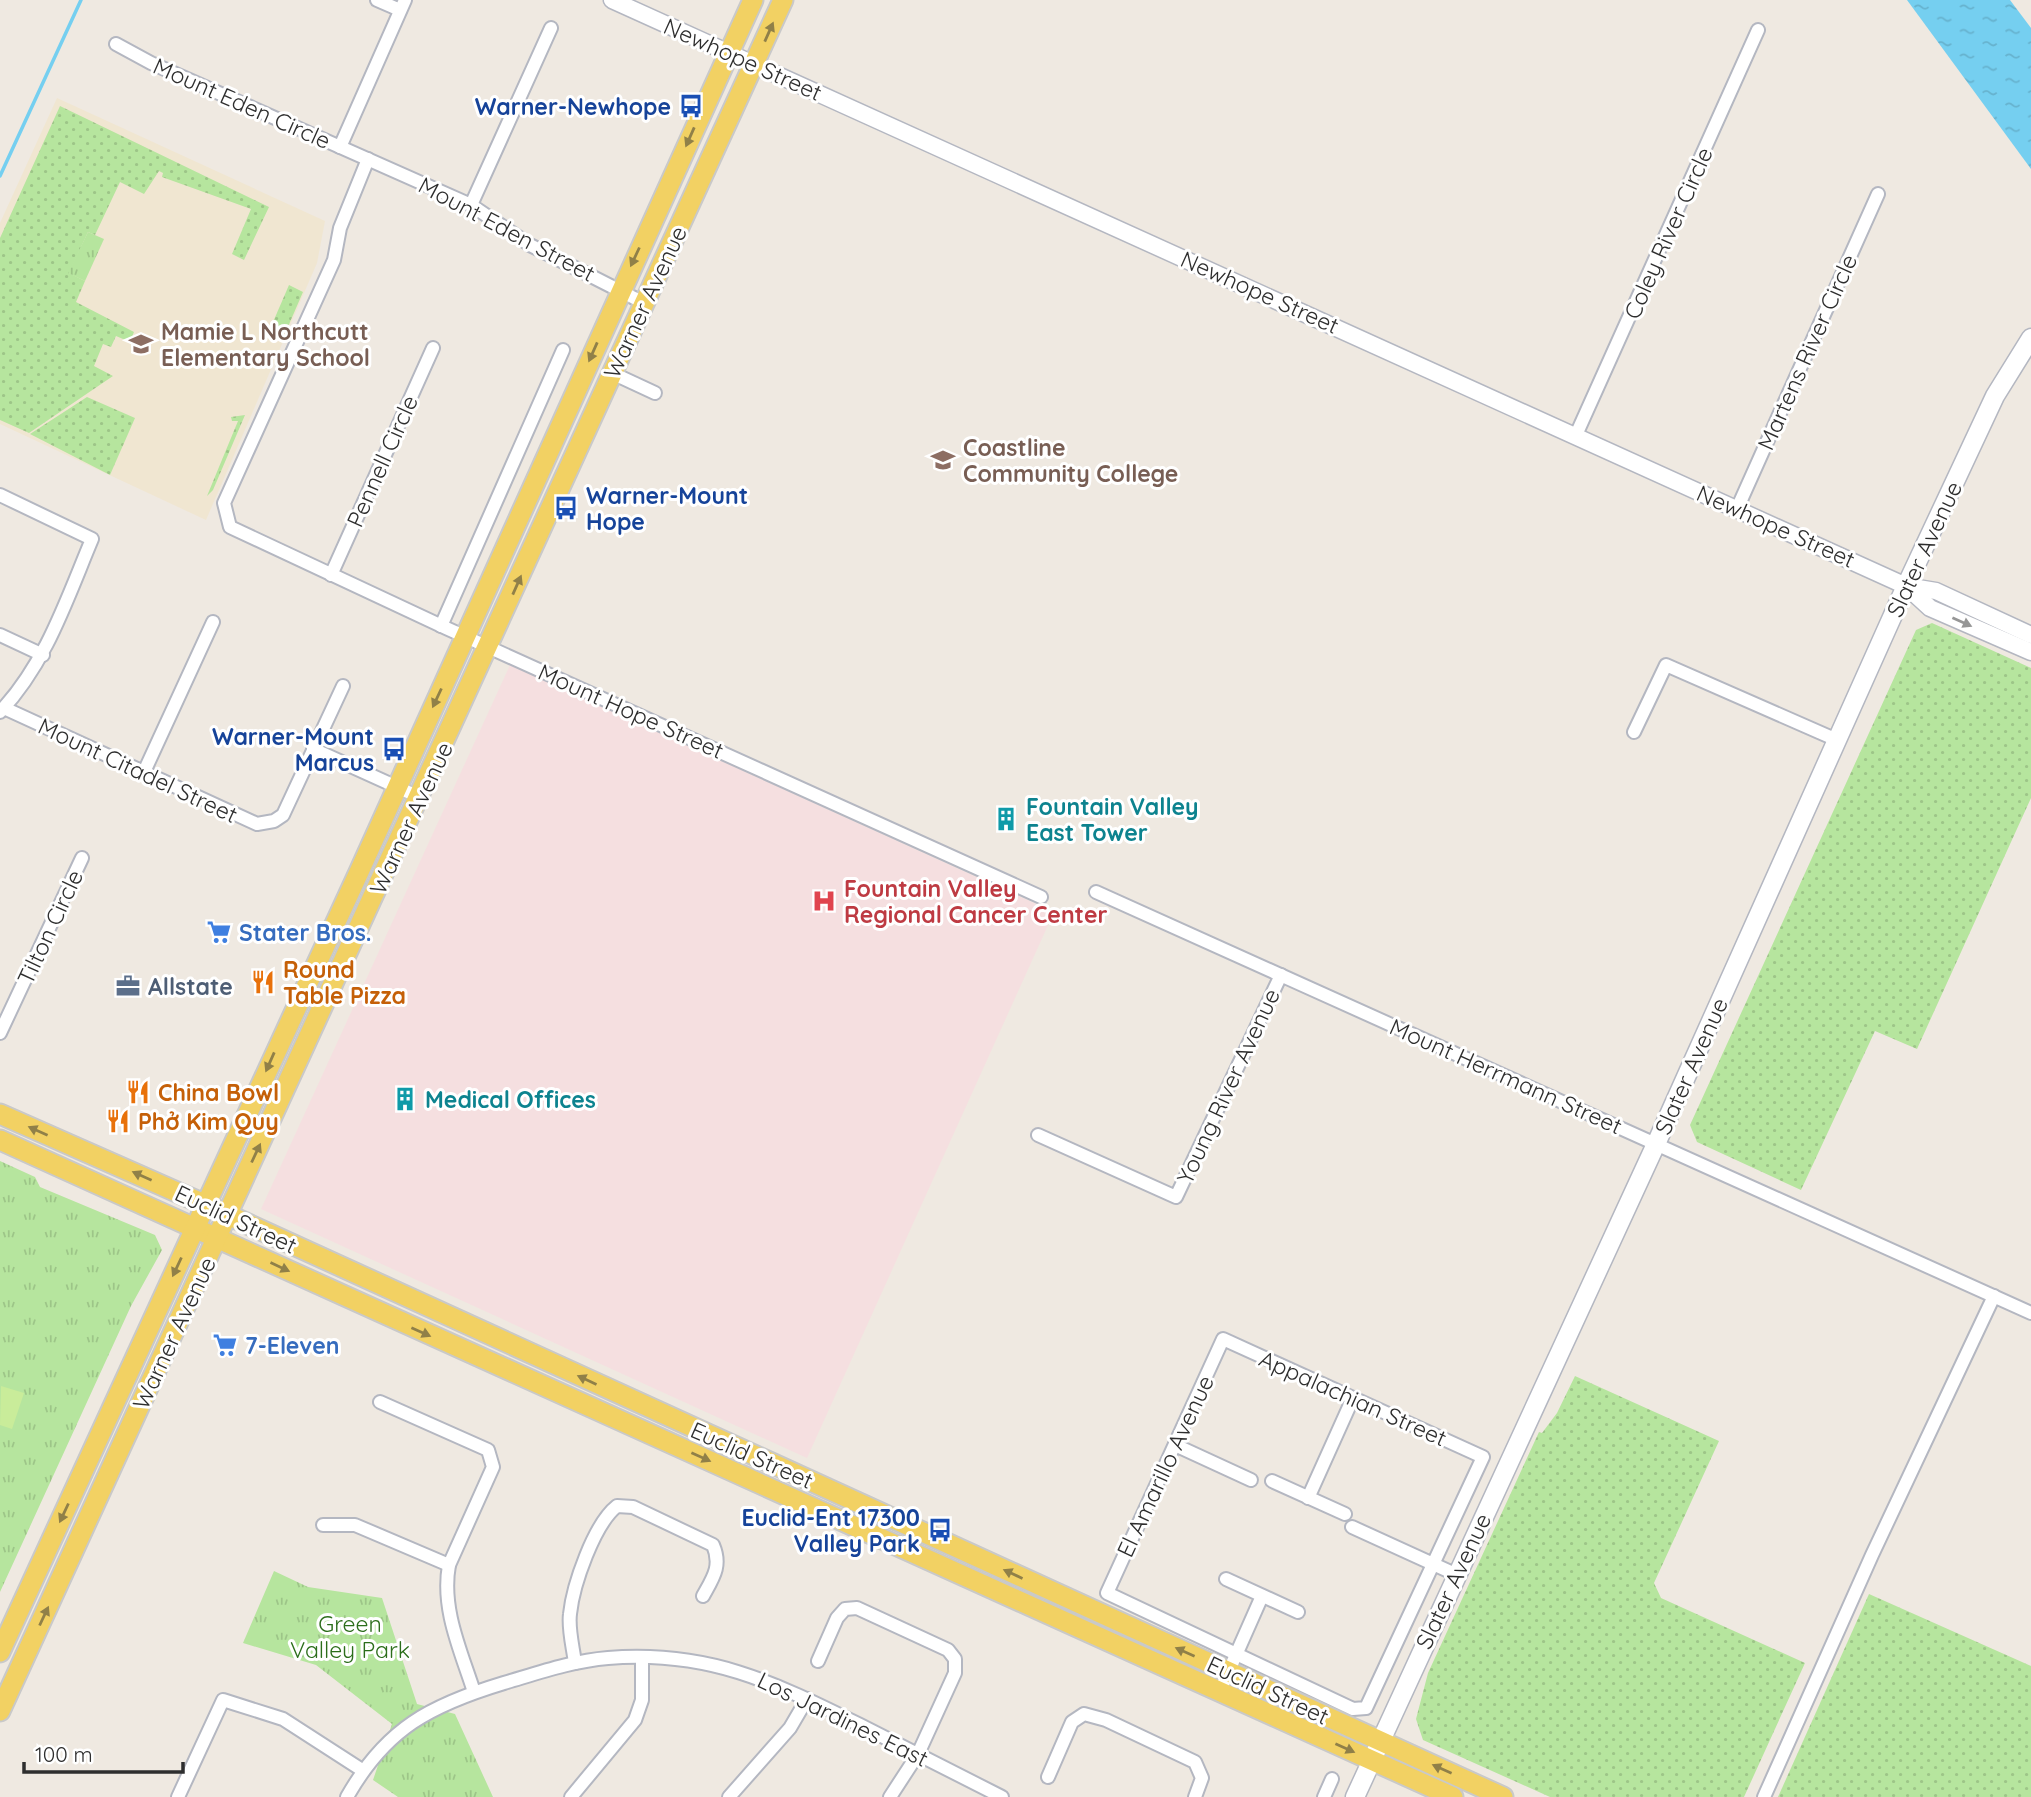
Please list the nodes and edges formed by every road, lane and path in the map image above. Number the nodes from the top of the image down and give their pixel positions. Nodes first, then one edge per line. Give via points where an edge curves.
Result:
1 (377, 0) edge
2 (612, 0) edge
3 (753, 0) edge
4 (783, 0) edge
5 (403, 5) edge
6 (551, 28) dead end
7 (1758, 30) dead end
8 (116, 44) dead end
9 (729, 53) junction
10 (754, 64) junction
11 (340, 147) junction
12 (368, 159) junction
13 (1878, 194) dead end
14 (471, 205) junction
15 (620, 289) junction
16 (644, 303) junction
17 (2031, 338) edge
18 (433, 348) dead end
19 (563, 349) dead end
20 (612, 373) junction
21 (655, 393) dead end
22 (1576, 435) junction
23 (0, 495) edge
24 (1737, 509) junction
25 (331, 575) junction
26 (1906, 586) junction
27 (214, 622) dead end
28 (441, 626) junction
29 (0, 635) edge
30 (2031, 635) edge
31 (466, 636) junction
32 (489, 647) junction
33 (2031, 652) edge
34 (43, 655) junction
35 (343, 686) dead end
36 (2, 710) edge
37 (1634, 732) dead end
38 (1838, 740) junction
39 (313, 749) junction
40 (144, 772) junction
41 (396, 786) junction
42 (419, 797) junction
43 (82, 858) dead end
44 (359, 872) junction
45 (1096, 892) dead end
46 (1041, 897) dead end
47 (354, 943) junction
48 (1281, 975) junction
49 (1, 1026) edge
50 (0, 1114) edge
51 (1038, 1135) dead end
52 (0, 1140) edge
53 (1656, 1144) junction
54 (204, 1204) junction
55 (228, 1215) junction
56 (194, 1227) junction
57 (218, 1238) junction
58 (1994, 1296) junction
59 (2031, 1313) edge
60 (1223, 1339) joint
61 (1353, 1398) junction
62 (380, 1402) dead end
63 (1175, 1445) junction
64 (1251, 1480) dead end
65 (1272, 1481) dead end
66 (1308, 1498) junction
67 (1345, 1514) dead end
68 (323, 1525) dead end
69 (1352, 1527) dead end
70 (1433, 1564) junction
71 (449, 1565) junction
72 (1455, 1574) junction
73 (1226, 1579) dead end
74 (703, 1596) dead end
75 (1262, 1596) junction
76 (1075, 1602) junction
77 (1298, 1612) dead end
78 (1066, 1622) junction
79 (0, 1652) edge
80 (642, 1657) junction
81 (818, 1661) dead end
82 (575, 1663) junction
83 (1233, 1663) junction
84 (1220, 1691) junction
85 (474, 1692) junction
86 (807, 1699) junction
87 (0, 1710) edge
88 (1380, 1742) junction
89 (918, 1754) junction
90 (1372, 1760) junction
91 (362, 1770) junction
92 (1048, 1777) dead end
93 (1332, 1779) dead end
94 (178, 1797) edge
95 (347, 1797) edge
96 (571, 1797) edge
97 (729, 1797) edge
98 (890, 1797) edge
99 (1002, 1797) edge
100 (1195, 1797) edge
101 (1324, 1797) edge
102 (1355, 1797) edge
103 (1453, 1797) edge
104 (1503, 1797) edge
105 (1764, 1797) edge

1 - 5 street
2 - 9 street, Newhope Street
3 - 9 main road, Warner Avenue
10 -> 4 main road, Warner Avenue
5 - 11 street
6 - 14 street
7 - 22 street, Coley River Circle
8 - 11 street, Mount Eden Circle
9 - 10 street, Newhope Street
9 -> 15 main road, Warner Avenue
10 - 16 main road, Warner Avenue
10 - 22 street, Newhope Street
11 - 12 street, Mount Eden Circle
12 - 14 street, Mount Eden Street
12 - 25 street, Mount Hope Street via 340,228 334,260 224,503 225,518 235,531
13 - 24 street, Martens River Circle
14 - 15 street, Mount Eden Street via 530,245
15 - 16 street, Mount Eden Street
15 -> 31 main road, Warner Avenue
16 - 20 main road, Warner Avenue
17 - 26 main road, Slater Avenue via 1995,396
18 - 25 street, Pennell Circle
19 - 28 street
20 - 21 street
32 -> 20 main road, Warner Avenue
22 - 24 street, Newhope Street
23 - 34 street via 92,539
24 - 26 street, Newhope Street
25 - 28 street, Mount Hope Street
26 - 30 street, Newhope Street via 1936,592
26 -> 33 street, Newhope Street via 1930,608
26 - 38 main road, Slater Avenue
27 - 40 street
28 - 31 street, Mount Hope Street
29 - 34 street
31 - 32 street, Mount Hope Street
31 -> 41 main road, Warner Avenue
32 - 42 main road, Warner Avenue
32 - 46 street, Mount Hope Street
34 - 36 street
35 - 39 street
36 - 40 street, Mount Citadel Street
37 - 38 street via 1666,666
38 - 53 main road, Slater Avenue
39 - 40 street, Mount Citadel Street via 282,815 257,824
39 - 41 street
41 - 42 street
41 - 44 main road, Warner Avenue
42 - 47 main road, Warner Avenue
43 - 49 street, Tilton Circle
44 - 47 main road via 359,891 346,929
44 -> 54 main road, Warner Avenue
45 - 48 street, Mount Herrmann Street
55 -> 47 main road, Warner Avenue
48 - 51 street, Young River Avenue via 1176,1197
48 - 53 street, Mount Herrmann Street
54 -> 50 main road, Euclid Street
52 - 56 main road, Euclid Street
53 - 58 street, Mount Herrmann Street
53 - 72 main road, Slater Avenue
54 - 55 main road, Euclid Street
54 - 56 main road, Warner Avenue
55 - 57 main road, Warner Avenue
76 -> 55 main road, Euclid Street
56 - 57 main road, Euclid Street
56 -> 79 main road, Warner Avenue
57 -> 78 main road, Euclid Street
87 -> 57 main road, Warner Avenue
58 - 59 street, Mount Herrmann Street
58 - 105 street
60 - 61 street, Appalachian Street
60 - 63 street, El Amarillo Avenue
61 - 66 street
61 - 70 street, Appalachian Street via 1483,1457
62 - 71 street via 488,1450 493,1458 494,1467
63 - 64 street
63 - 83 street, El Amarillo Avenue via 1107,1593
65 - 66 street
66 - 67 street
68 - 71 street via 355,1525
69 - 70 street
70 - 72 street
70 - 83 street via 1366,1708 1353,1709
71 - 85 street via 446,1582 451,1619
72 - 88 main road, Slater Avenue
73 - 75 street
74 - 82 street via 718,1561 713,1545 633,1507 617,1506 602,1522 575,1588 569,1617
75 - 77 street
75 - 83 street
76 - 78 street
83 -> 76 main road, Euclid Street
78 - 84 main road, Euclid Street
80 - 82 street, Los Jardines East
80 - 86 street, Los Jardines East via 731,1668
80 - 96 street via 642,1700 635,1720
81 - 89 street via 845,1609 857,1608 948,1650 956,1659 956,1673
82 - 85 street, Los Jardines East
83 - 84 street
83 - 88 main road, Euclid Street
84 -> 90 main road, Euclid Street
85 - 91 street, Los Jardines East via 439,1705 399,1730
86 - 89 street, Los Jardines East
86 - 97 street via 790,1728
88 - 90 main road, Slater Avenue
104 -> 88 main road, Euclid Street
89 - 98 street
89 - 99 street, Los Jardines East
90 - 102 main road, Slater Avenue
90 - 103 main road, Euclid Street
91 - 94 street via 283,1719 223,1700
91 - 95 street, Los Jardines East
92 - 100 street via 1072,1722 1083,1714 1185,1756 1201,1770
93 - 101 street

